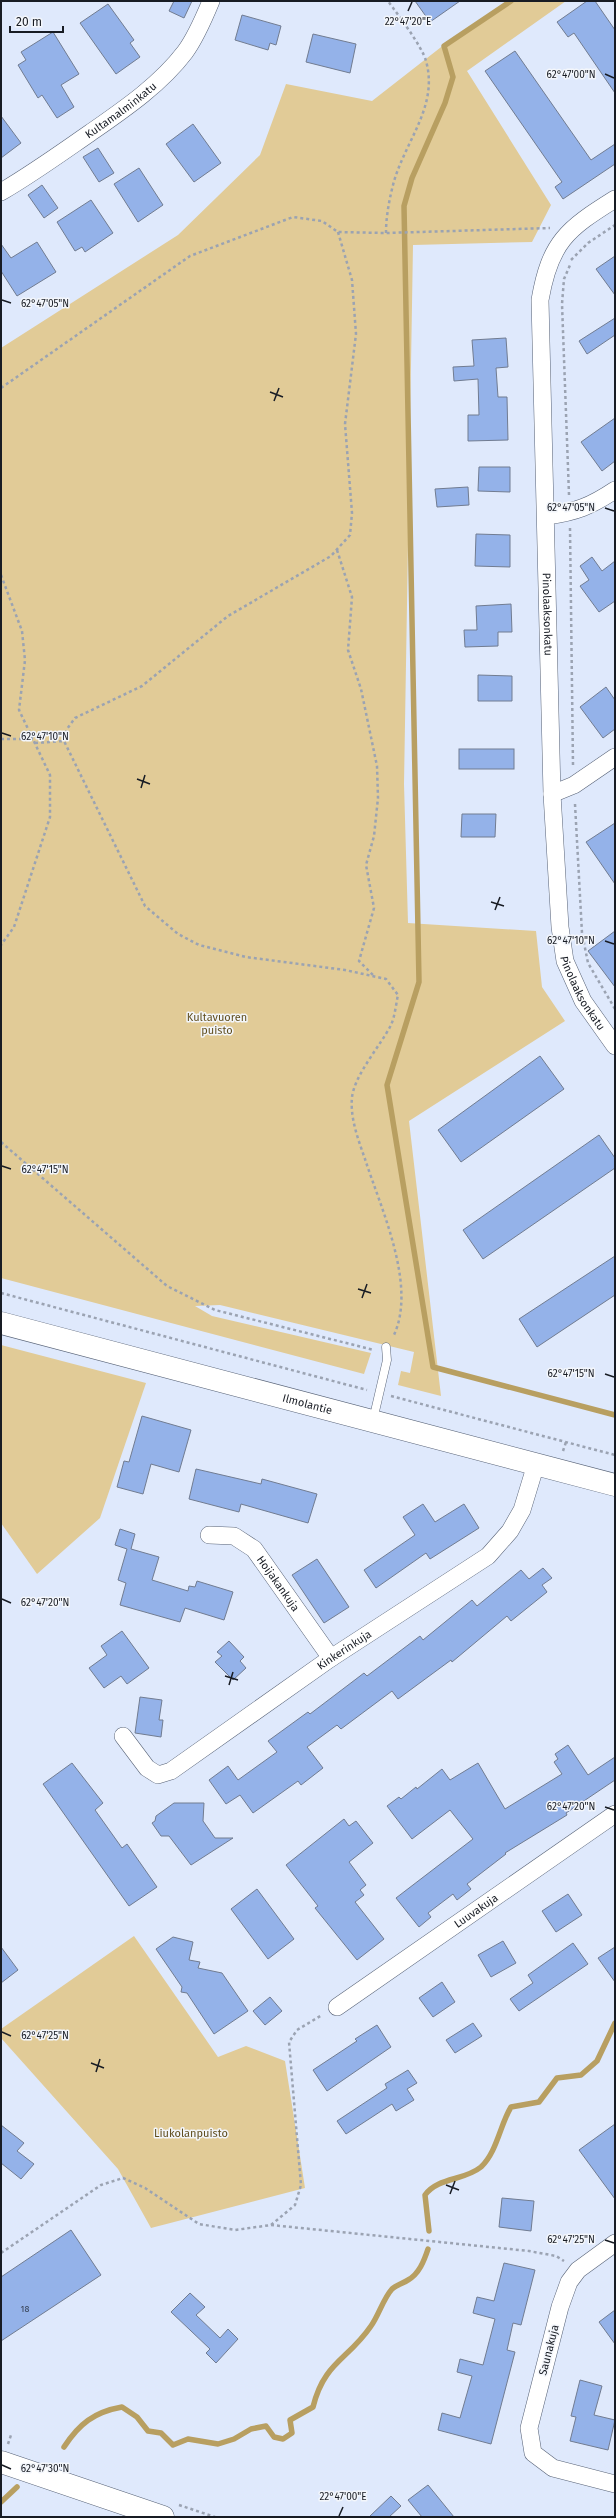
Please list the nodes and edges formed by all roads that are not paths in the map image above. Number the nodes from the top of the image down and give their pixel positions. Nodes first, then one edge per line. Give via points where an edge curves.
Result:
1 (211, 1) edge
2 (1, 192) edge
3 (615, 200) edge
4 (615, 490) edge
5 (547, 516) junction
6 (615, 757) edge
7 (552, 794) junction
8 (613, 1038) edge
9 (1, 1323) edge
10 (386, 1347) road end
11 (373, 1421) junction
12 (536, 1464) junction
13 (615, 1485) edge
14 (209, 1535) dead end
15 (331, 1658) junction
16 (123, 1736) dead end
17 (615, 1814) edge
18 (337, 2007) road end
19 (615, 2243) edge
20 (5, 2454) edge
21 (615, 2484) edge
22 (163, 2517) edge

1 - 2 street, Kultamalminkatu via 204,20 185,52 155,83 32,174
3 - 5 street, Pinolaaksonkatu via 573,228 556,247 545,270 540,300
4 - 5 street via 592,506
5 - 7 street, Pinolaaksonkatu
6 - 7 street via 574,785
7 - 8 street, Pinolaaksonkatu via 555,878 565,961 582,1001
9 - 11 street, Ilmolantie
10 - 11 lane via 387,1360
11 - 12 street, Ilmolantie
12 - 13 street, Ilmolantie
12 - 15 street, Kinkerinkuja via 522,1510 510,1531 488,1556
14 - 15 street, Hoijakankuja via 234,1536 254,1548
15 - 16 street, Kinkerinkuja via 171,1771 158,1775 147,1768
17 - 18 street, Luuvakuja
19 - 21 street, Saunakuja via 578,2270 569,2282 528,2428 533,2453 553,2468
20 - 22 street

